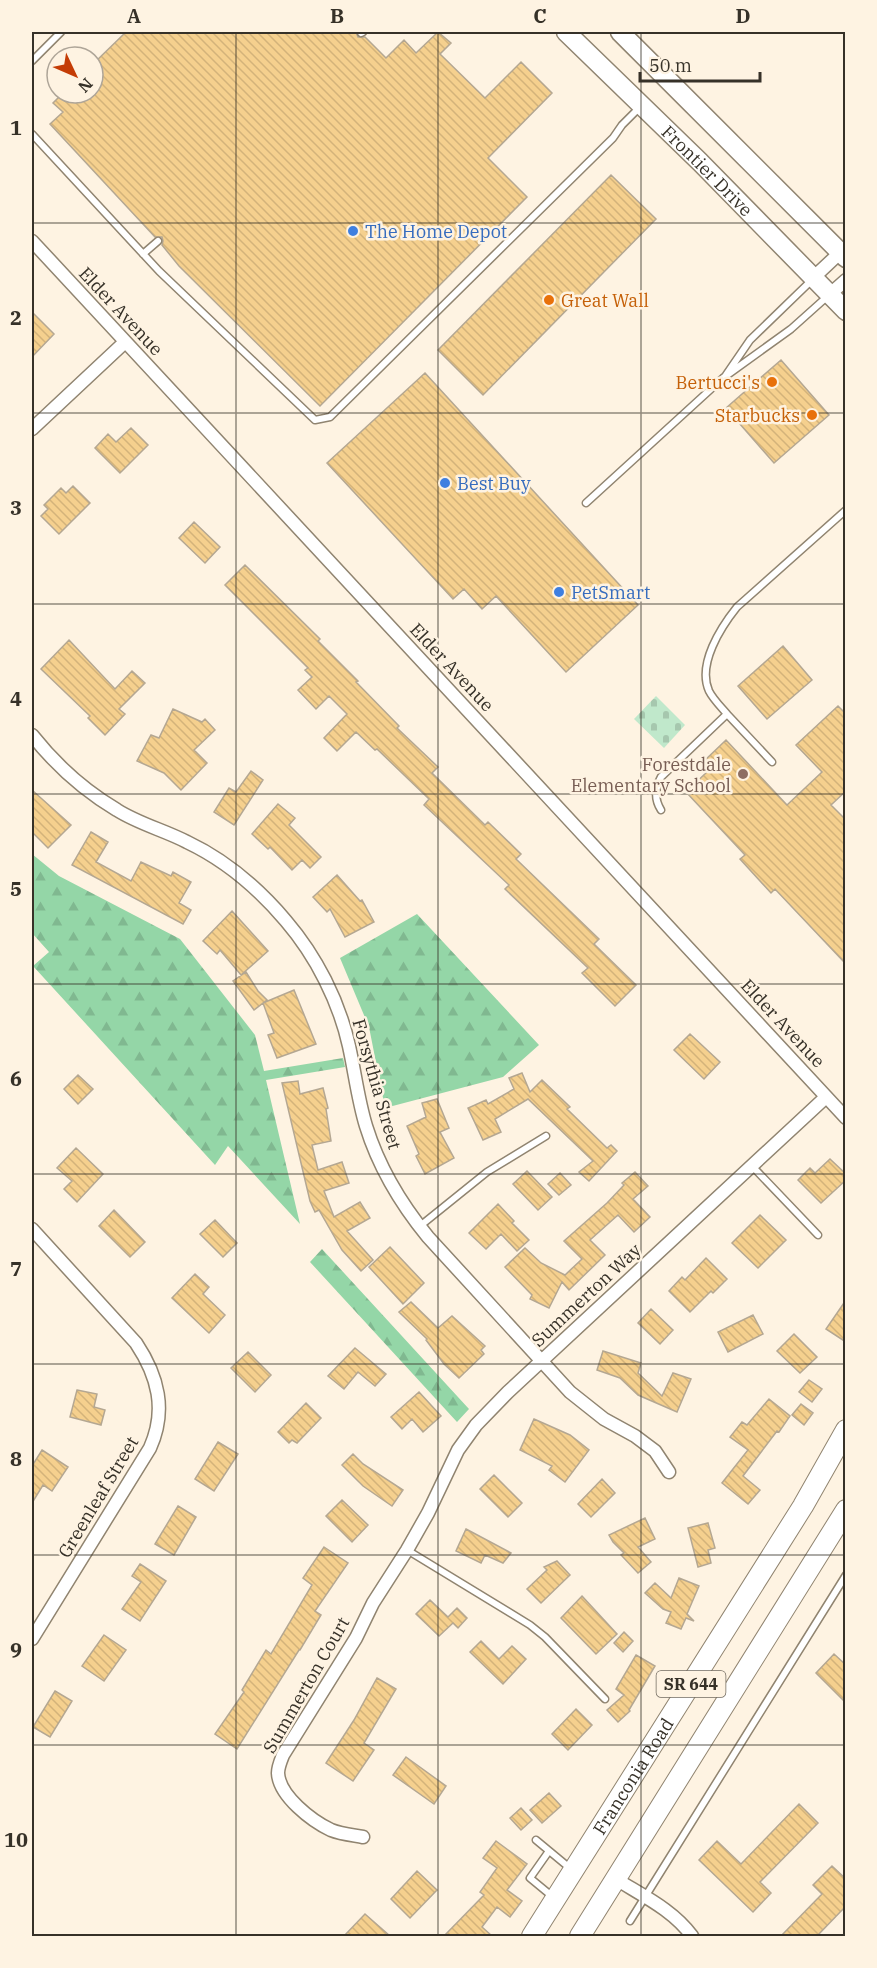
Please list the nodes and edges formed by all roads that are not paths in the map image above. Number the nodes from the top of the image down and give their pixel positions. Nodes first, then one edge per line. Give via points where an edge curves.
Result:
1 (61, 32) edge
2 (566, 32) edge
3 (620, 32) edge
4 (32, 62) edge
5 (642, 105) junction
6 (32, 134) edge
7 (32, 241) edge
8 (158, 241) dead end
9 (844, 252) edge
10 (143, 254) junction
11 (813, 278) junction
12 (846, 280) edge
13 (829, 295) junction
14 (846, 311) edge
15 (125, 342) junction
16 (723, 378) junction
17 (32, 429) edge
18 (586, 503) dead end
19 (846, 510) edge
20 (727, 714) junction
21 (32, 735) edge
22 (772, 762) dead end
23 (661, 810) dead end
24 (826, 1097) junction
25 (846, 1118) edge
26 (546, 1136) dead end
27 (752, 1166) junction
28 (419, 1227) junction
29 (32, 1229) edge
30 (818, 1235) dead end
31 (542, 1361) junction
32 (846, 1430) edge
33 (669, 1472) dead end
34 (843, 1519) edge
35 (407, 1550) junction
36 (846, 1575) edge
37 (32, 1639) edge
38 (605, 1699) dead end
39 (363, 1837) dead end
40 (536, 1840) dead end
41 (549, 1851) junction
42 (573, 1871) junction
43 (616, 1879) junction
44 (646, 1898) junction
45 (556, 1899) junction
46 (630, 1921) dead end
47 (541, 1933) edge
48 (580, 1936) edge
49 (692, 1936) edge

1 - 4 lane
2 - 5 main road, Frontier Drive
3 - 9 main road, Frontier Drive
5 - 10 lane via 330,417 315,420
5 - 11 main road, Frontier Drive
6 - 10 lane
7 - 15 street, Elder Avenue
8 - 10 lane
9 - 11 street
11 - 13 main road, Frontier Drive
11 - 16 lane via 750,340
12 - 13 street
13 - 14 main road, Frontier Drive
13 - 16 lane via 791,329
15 - 17 street
15 - 24 street, Elder Avenue
16 - 18 lane
19 - 20 lane via 726,621 709,657 706,680 708,690
20 - 22 lane
20 - 23 lane via 661,777 656,790
21 - 28 street, Forsythia Street via 73,778 104,802 218,859 256,889 286,920 314,960 335,1002 366,1127 394,1190
24 - 25 street, Elder Avenue
24 - 27 street, Summerton Way
26 - 28 lane via 488,1172
27 - 30 lane
27 - 31 street, Summerton Way
28 - 31 street, Forsythia Street
29 - 37 street, Greenleaf Street via 136,1343 160,1398 159,1420 150,1448
31 - 33 street, Forsythia Street via 585,1405 655,1451
31 - 35 street, Summerton Way via 462,1443
32 - 42 main road, Franconia Road / SR 644 via 803,1506
34 - 43 main road, SR 644
35 - 38 lane via 530,1625
35 - 39 street, Summerton Court via 283,1755 278,1771 287,1796 300,1808 329,1829
36 - 44 lane
40 - 41 lane
41 - 42 lane
41 - 45 lane via 530,1878
42 - 45 main road, Franconia Road / SR 644
43 - 44 street
43 - 48 main road, SR 644
44 - 46 lane
44 - 49 street via 677,1919
45 - 47 main road, Franconia Road / SR 644

